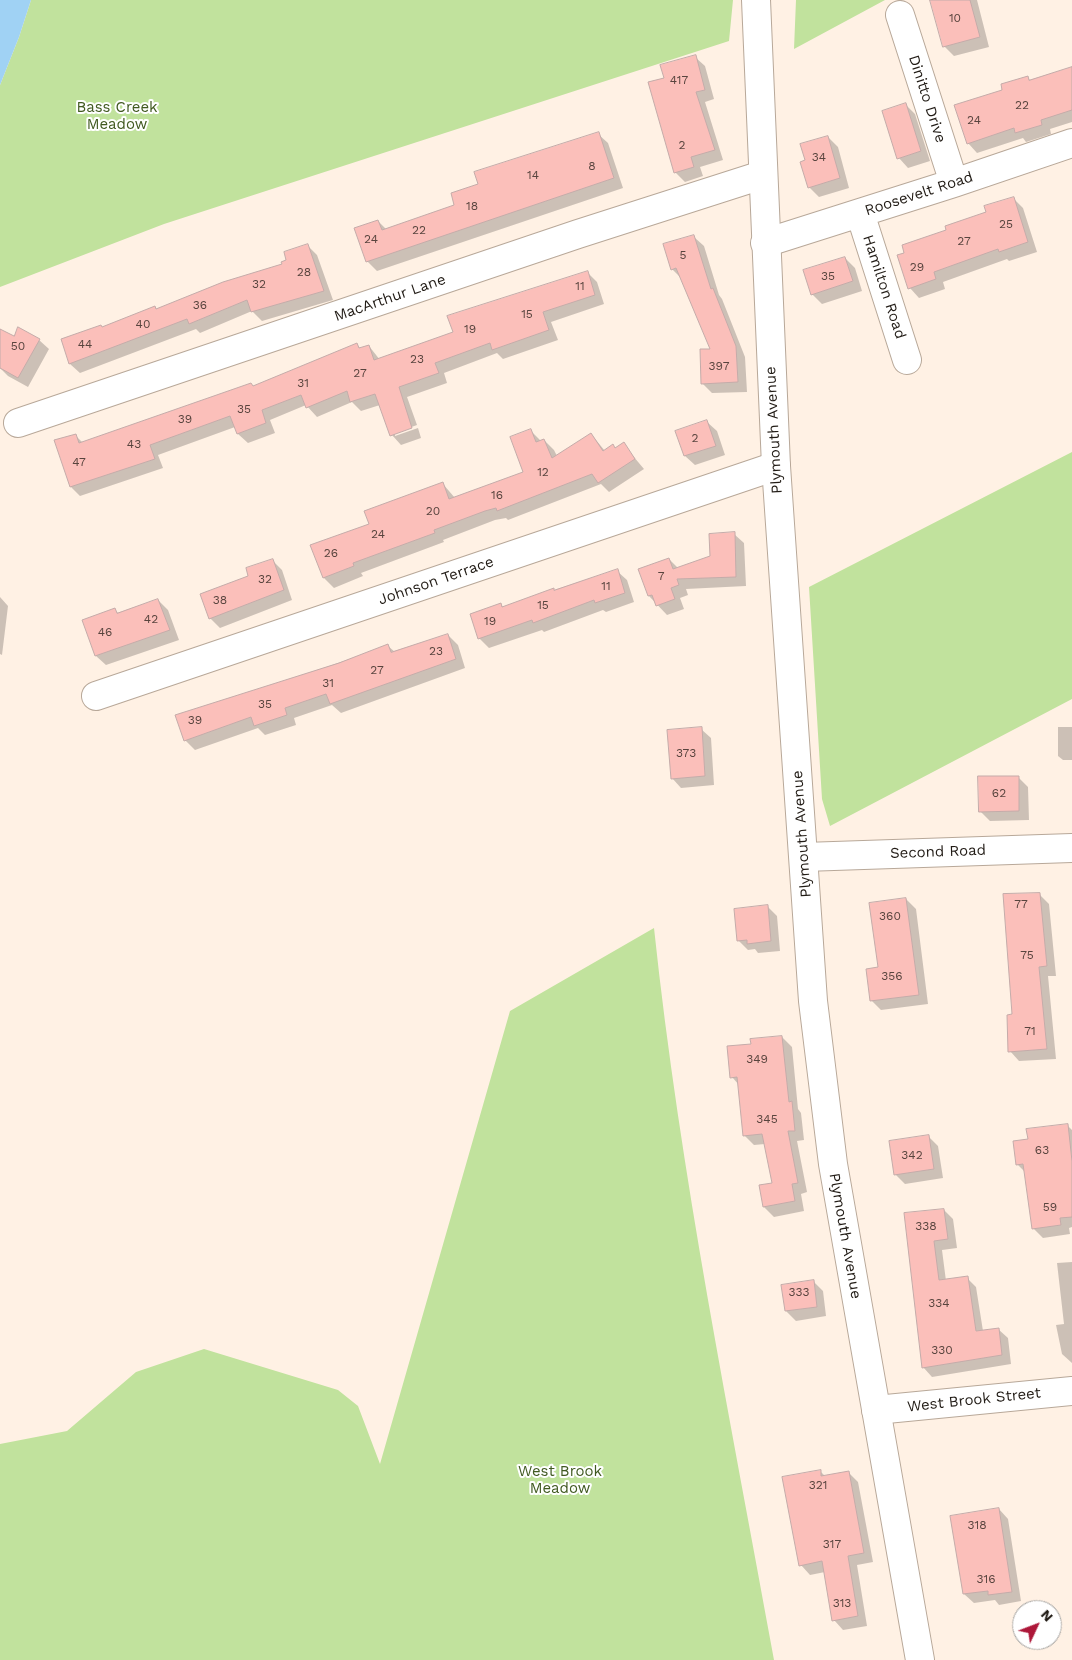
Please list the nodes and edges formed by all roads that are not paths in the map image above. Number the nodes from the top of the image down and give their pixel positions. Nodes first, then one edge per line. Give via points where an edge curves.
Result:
1 (756, 0) edge
2 (900, 15) dead end
3 (1072, 143) edge
4 (762, 175) junction
5 (954, 183) junction
6 (860, 214) junction
7 (765, 244) junction
8 (907, 360) dead end
9 (18, 423) dead end
10 (776, 466) junction
11 (96, 696) dead end
12 (1072, 848) edge
13 (804, 857) junction
14 (1072, 1391) edge
15 (876, 1410) junction
16 (920, 1660) edge

1 - 4 street, Plymouth Avenue
2 - 5 street, Dinitto Drive
3 - 5 street, Roosevelt Road
4 - 7 street, Plymouth Avenue
4 - 9 street, MacArthur Lane
5 - 6 street, Roosevelt Road
6 - 7 street, Roosevelt Road
6 - 8 street, Hamilton Road
7 - 10 street, Plymouth Avenue
10 - 11 street, Johnson Terrace
10 - 13 street, Plymouth Avenue
12 - 13 street, Second Road
13 - 15 street, Plymouth Avenue via 813,1001 823,1094
14 - 15 street, West Brook Street
15 - 16 street, Plymouth Avenue

